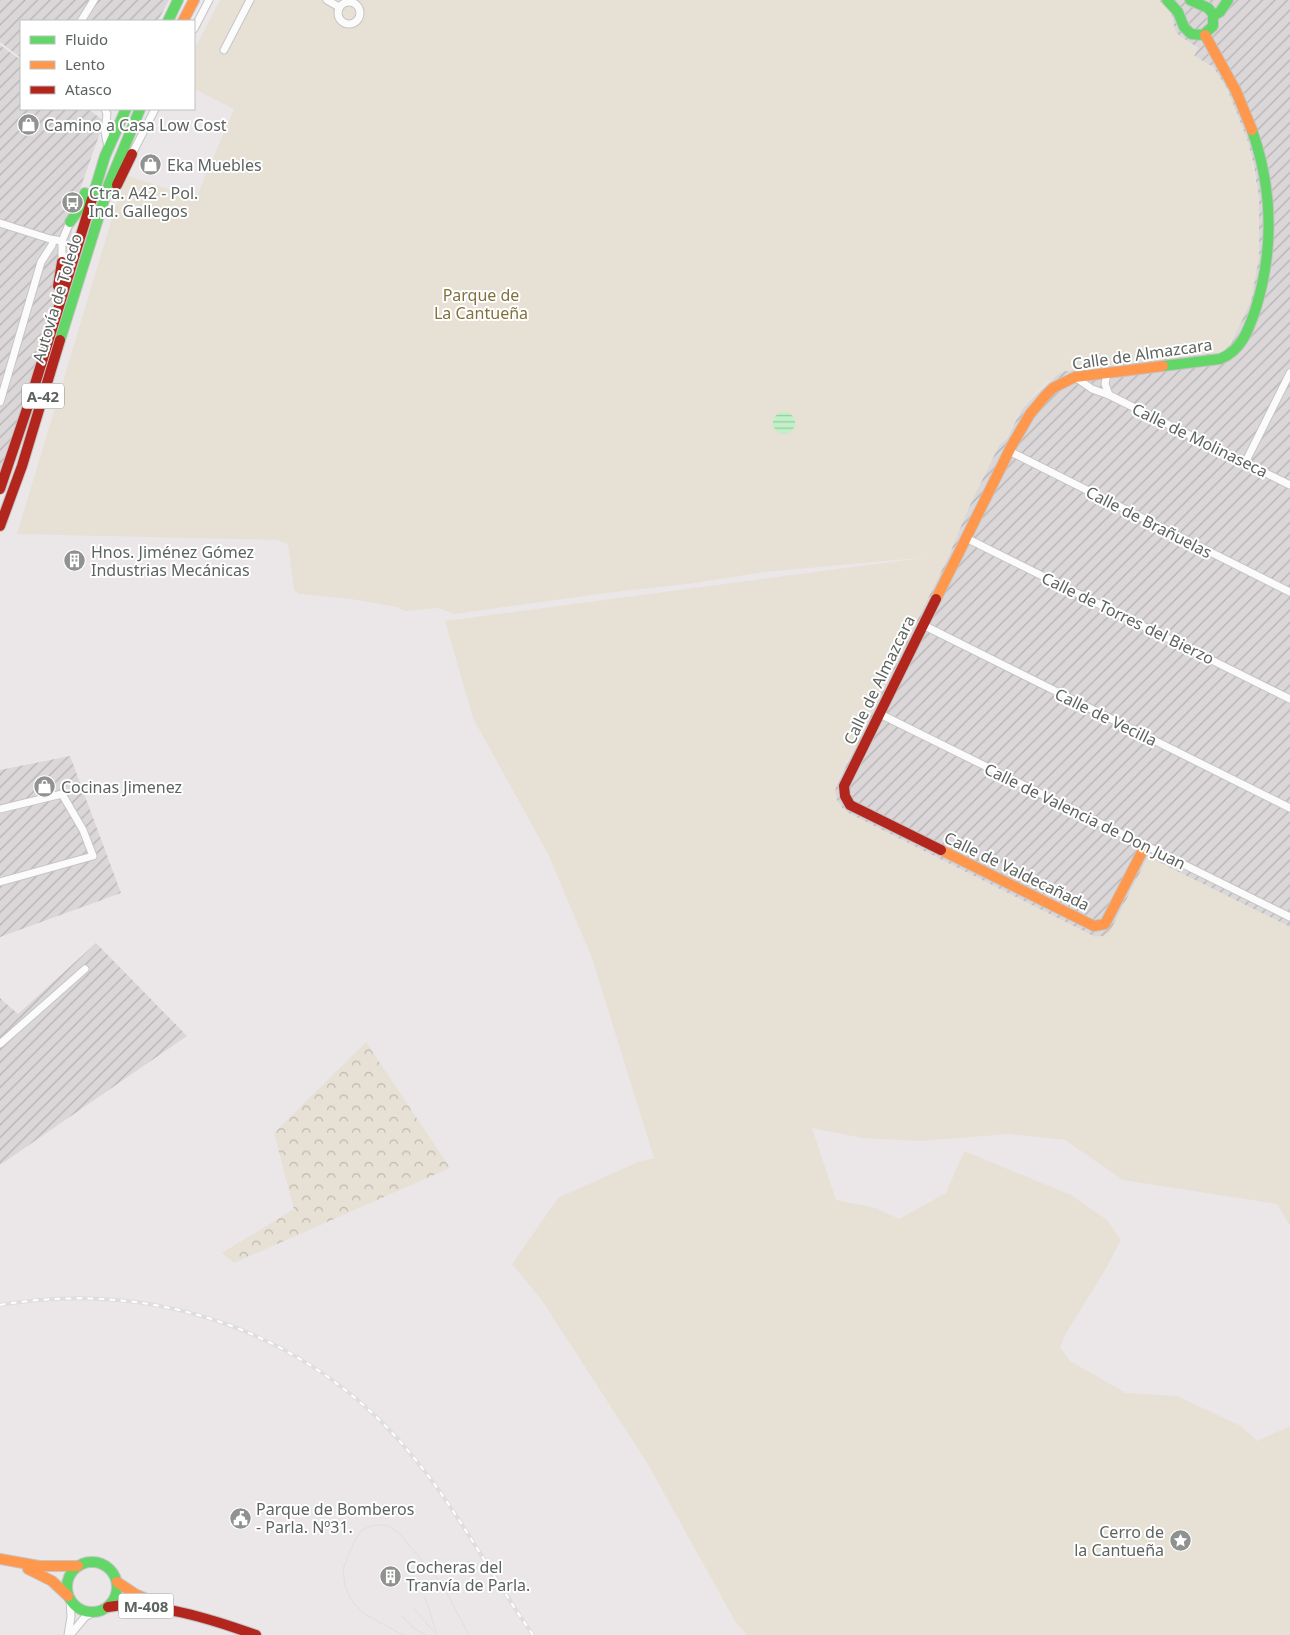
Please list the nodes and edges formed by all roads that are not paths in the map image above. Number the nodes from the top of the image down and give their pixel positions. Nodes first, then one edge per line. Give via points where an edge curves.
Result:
1 (94, 0) edge
2 (178, 0) edge
3 (194, 0) edge
4 (208, 0) edge
5 (250, 0) edge
6 (327, 0) edge
7 (1167, 0) edge
8 (1228, 0) edge
9 (1194, 2) edge
10 (340, 7) dead end
11 (1214, 15) junction
12 (82, 20) edge
13 (168, 20) edge
14 (184, 20) edge
15 (1183, 20) junction
16 (195, 27) edge
17 (1205, 35) junction
18 (224, 50) dead end
19 (105, 110) edge
20 (126, 110) edge
21 (140, 110) edge
22 (154, 110) edge
23 (106, 152) junction
24 (132, 154) joint
25 (70, 222) joint
26 (0, 223) edge
27 (54, 240) junction
28 (62, 241) junction
29 (62, 262) joint
30 (83, 265) junction
31 (53, 321) junction
32 (1107, 373) junction
33 (1290, 373) edge
34 (1075, 377) junction
35 (1109, 395) junction
36 (0, 402) edge
37 (1009, 452) junction
38 (1246, 463) junction
39 (1290, 485) edge
40 (0, 489) edge
41 (0, 528) edge
42 (966, 538) junction
43 (1290, 592) edge
44 (923, 625) junction
45 (1290, 699) edge
46 (880, 714) junction
47 (843, 793) joint
48 (1290, 808) edge
49 (0, 809) edge
50 (1145, 846) junction
51 (0, 882) edge
52 (1290, 917) edge
53 (85, 969) dead end
54 (0, 1044) edge
55 (0, 1559) edge
56 (13, 1562) junction
57 (78, 1566) junction
58 (117, 1582) junction
59 (69, 1598) junction
60 (108, 1607) junction
61 (94, 1612) junction
62 (185, 1614) junction
63 (69, 1635) edge
64 (256, 1635) edge

1 - 12 street
2 - 13 main road
3 - 14 main road
4 - 16 street
5 - 18 street
6 - 10 street
7 - 15 main road
8 - 11 main road
9 - 11 main road via 1204,5
9 - 15 main road
11 - 17 main road via 1213,26
15 - 17 main road via 1184,28 1190,34
17 - 32 main road, Calle de Almazcara via 1236,92 1260,156 1268,207 1267,267 1262,293 1245,337 1232,355
19 - 23 street
20 - 23 main road, Autovía de Toledo / A-42
21 - 30 main road, Autovía de Toledo / A-42 via 109,184
22 - 24 street
23 - 25 main road via 94,168 81,206
23 - 31 main road, Autovía de Toledo / A-42
24 - 30 main road via 96,245
25 - 28 street
26 - 27 street
27 - 28 street
27 - 36 street via 42,262
28 - 29 street
29 - 31 main road
30 - 41 main road, Autovía de Toledo / A-42
31 - 40 main road, Autovía de Toledo / A-42
32 - 34 main road, Calle de Almazcara
32 - 35 street via 1105,384
33 - 38 street
34 - 35 street, Calle de Molinaseca via 1092,389
34 - 37 main road, Calle de Almazcara via 1064,380 1036,404
35 - 38 street, Calle de Molinaseca
37 - 42 main road, Calle de Almazcara
37 - 43 street, Calle de Brañuelas
38 - 39 street, Calle de Molinaseca
42 - 44 main road, Calle de Almazcara
42 - 45 street, Calle de Torres del Bierzo
44 - 46 main road, Calle de Almazcara
44 - 48 street, Calle de Vecilla
46 - 47 main road, Calle de Almazcara
46 - 50 street, Calle de Valencia de Don Juan
47 - 50 main road, Calle de Valdecañada via 850,805 1094,926 1105,924
49 - 51 street via 62,794 83,830 93,856
50 - 52 street, Calle de Valencia de Don Juan
53 - 54 street
55 - 56 main road, M-408
56 - 57 main road, M-408 via 40,1567
56 - 59 main road, M-408 via 52,1581
57 - 58 main road, M-408 via 99,1563 112,1572
57 - 59 main road via 68,1579
58 - 60 main road, M-408 via 116,1596
58 - 62 main road, M-408 via 141,1597
59 - 61 main road, M-408 via 80,1609
59 - 63 street
60 - 61 main road, M-408
60 - 62 main road, M-408 via 143,1605
61 - 63 street
62 - 64 main road, M-408

